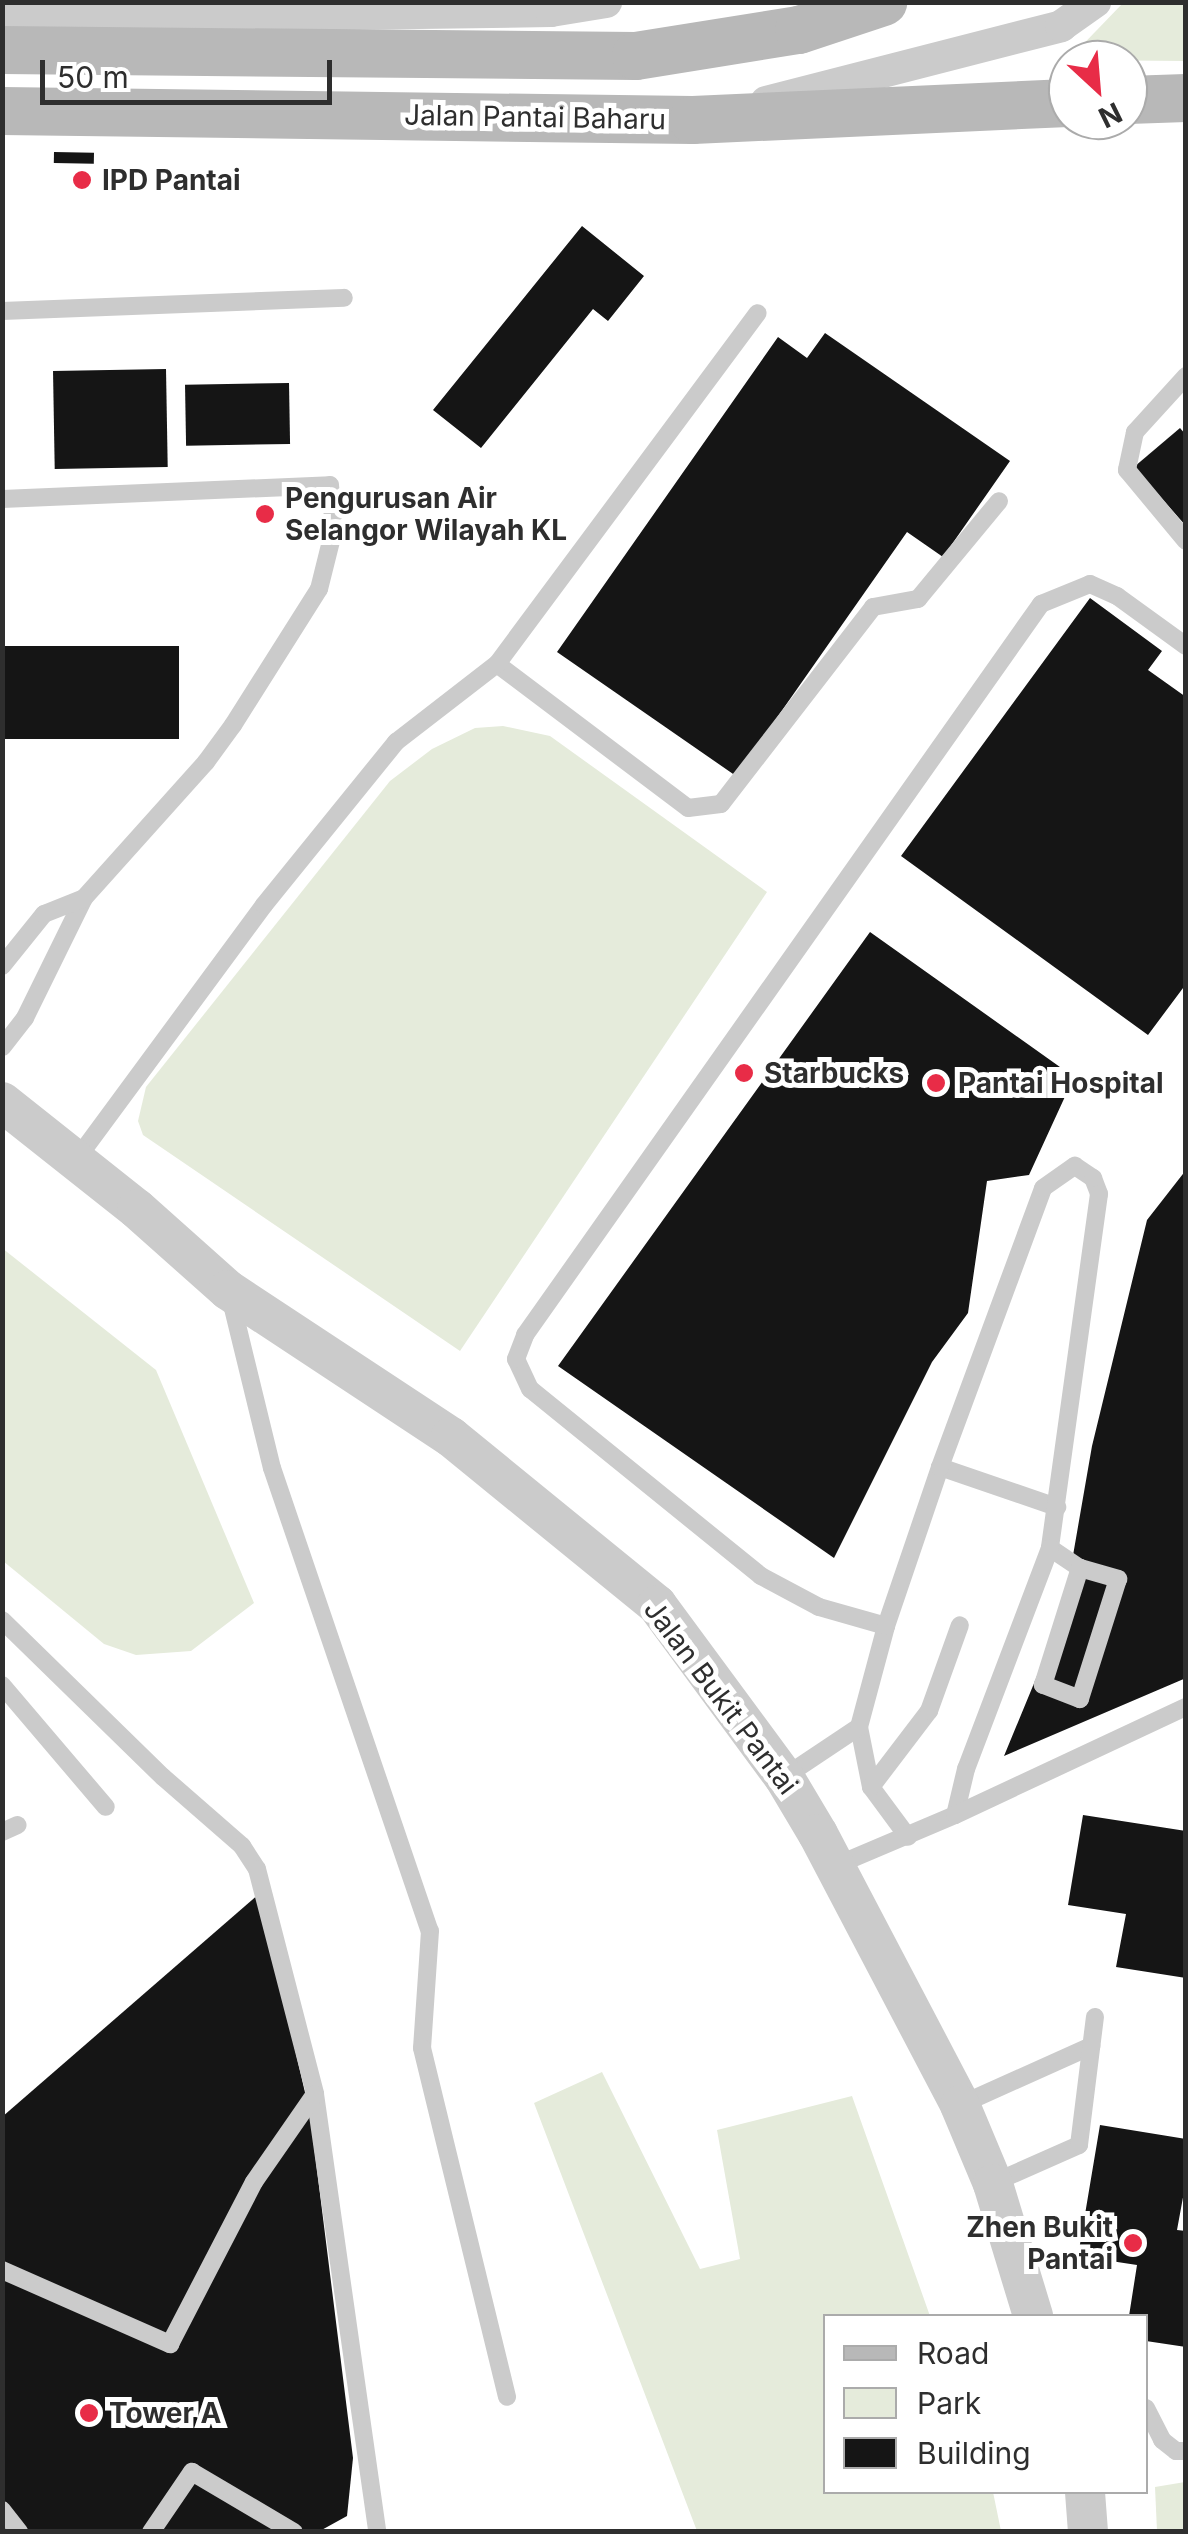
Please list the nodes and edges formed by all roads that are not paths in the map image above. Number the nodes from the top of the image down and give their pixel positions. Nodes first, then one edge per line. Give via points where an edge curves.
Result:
1 (606, 2) edge
2 (883, 2) edge
3 (1094, 2) edge
4 (250, 8) edge
5 (2, 20) edge
6 (19, 51) edge
7 (1186, 98) edge
8 (1148, 99) edge
9 (1048, 104) edge
10 (2, 111) edge
11 (694, 120) junction
12 (344, 298) dead end
13 (2, 311) edge
14 (758, 312) dead end
15 (1186, 376) edge
16 (2, 499) edge
17 (998, 500) dead end
18 (1186, 541) edge
19 (1186, 646) edge
20 (497, 664) junction
21 (84, 898) junction
22 (2, 966) edge
23 (2, 1048) edge
24 (2, 1102) edge
25 (76, 1160) junction
26 (228, 1290) junction
27 (940, 1467) junction
28 (1058, 1508) junction
29 (1050, 1548) junction
30 (1080, 1568) junction
31 (2, 1620) edge
32 (960, 1625) dead end
33 (886, 1626) junction
34 (2, 1685) edge
35 (1186, 1707) edge
36 (859, 1727) junction
37 (784, 1777) junction
38 (871, 1787) junction
39 (106, 1806) dead end
40 (955, 1815) junction
41 (908, 1837) junction
42 (835, 1866) junction
43 (1095, 2017) dead end
44 (1091, 2046) junction
45 (315, 2094) junction
46 (960, 2105) junction
47 (993, 2184) junction
48 (2, 2270) edge
49 (1033, 2314) edge
50 (507, 2397) dead end
51 (1148, 2412) edge
52 (1186, 2451) edge
53 (1086, 2494) edge
54 (2, 2510) edge
55 (19, 2532) edge
56 (151, 2532) edge
57 (294, 2532) edge
58 (377, 2532) edge
59 (1088, 2532) edge

1 - 4 street via 552,11
2 - 6 main road via 799,30 636,56
3 - 11 street via 1061,26
4 - 5 street
7 - 8 main road
9 - 11 main road, Jalan Pantai Baharu
10 - 11 main road, Jalan Pantai Baharu
12 - 13 lane
14 - 20 lane
15 - 18 lane via 1135,432 1127,470
16 - 21 lane via 330,485 334,529 319,589 206,762
17 - 20 lane via 918,599 873,607 722,804 688,808
19 - 33 lane via 1090,584 1041,604 524,1335 516,1358 530,1388 788,1594
20 - 25 lane via 396,742 264,905
21 - 22 lane via 44,914
21 - 23 lane via 25,1018
24 - 25 street, Jalan Bukit Pantai
25 - 26 street, Jalan Bukit Pantai
26 - 37 street, Jalan Bukit Pantai via 451,1438 658,1604
26 - 50 lane via 272,1468 430,1932 422,2048
27 - 28 lane
27 - 28 lane via 1043,1188 1075,1166 1093,1178 1099,1194
27 - 33 lane
28 - 29 lane
29 - 30 lane
29 - 40 lane via 966,1769
30 - 30 lane via 1042,1684 1080,1698 1118,1580
31 - 45 lane via 242,1846 257,1869
32 - 38 lane via 929,1711
33 - 36 lane
34 - 39 lane
35 - 40 lane
36 - 37 lane
36 - 38 lane
37 - 42 street, Jalan Bukit Pantai
38 - 41 lane
40 - 41 lane
41 - 42 lane
42 - 46 street, Jalan Bukit Pantai
43 - 44 lane
44 - 46 lane
44 - 47 lane via 1080,2145
45 - 48 lane via 254,2182 170,2344
45 - 58 lane
46 - 47 street, Jalan Bukit Pantai
47 - 49 street, Jalan Bukit Pantai
51 - 52 lane via 1162,2440
53 - 59 street
54 - 55 lane
56 - 57 lane via 192,2472

